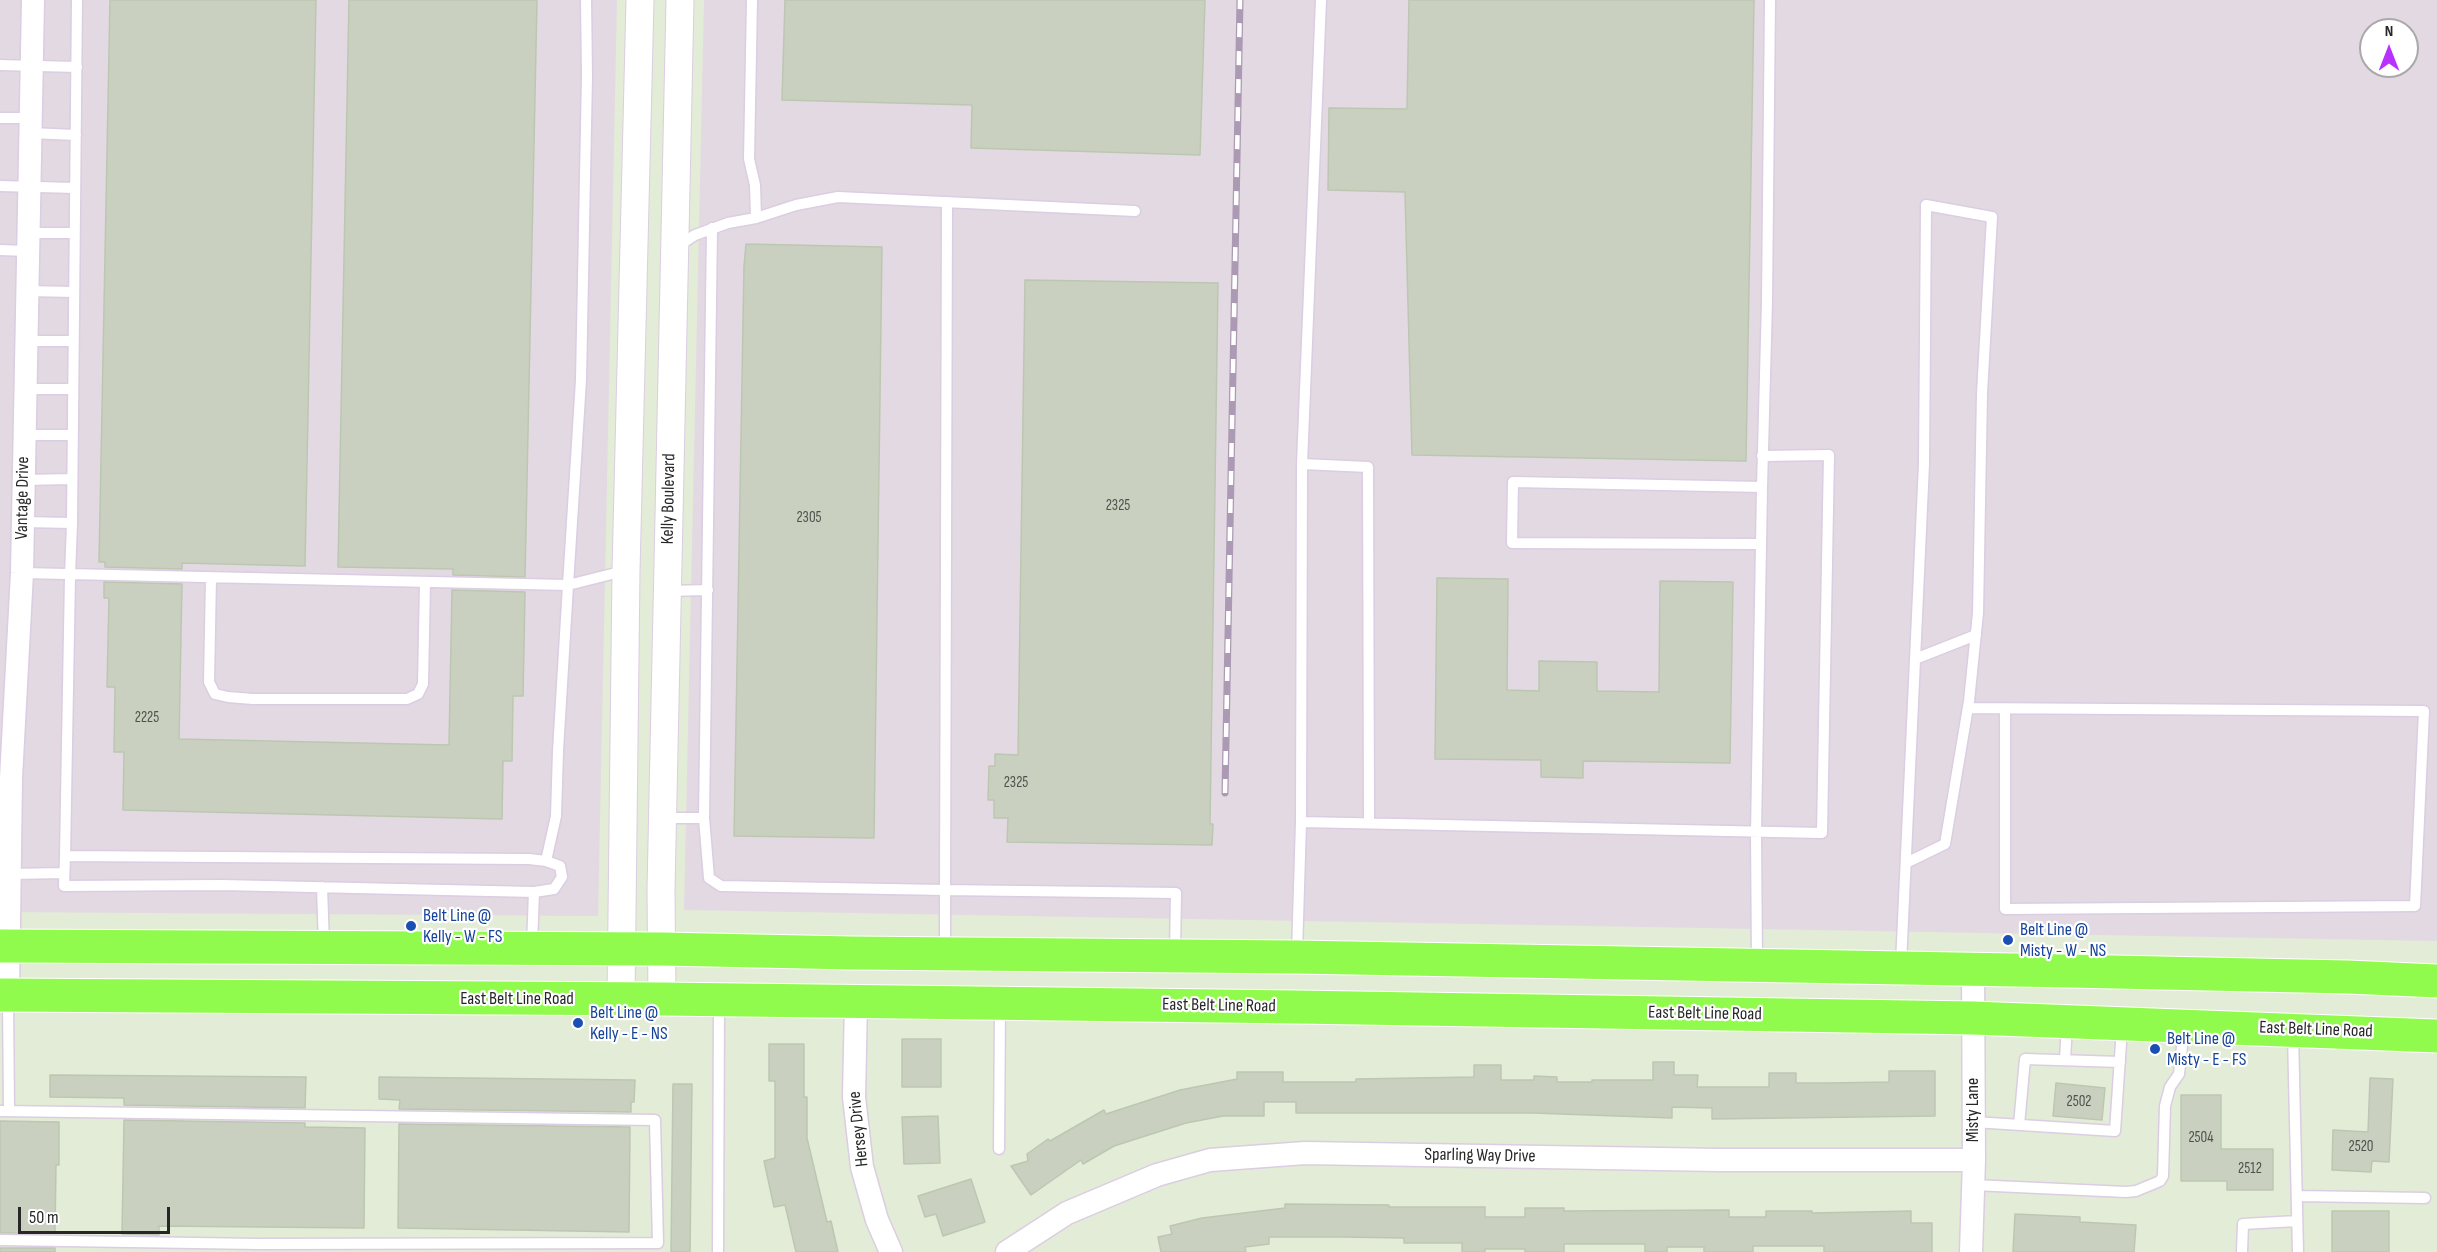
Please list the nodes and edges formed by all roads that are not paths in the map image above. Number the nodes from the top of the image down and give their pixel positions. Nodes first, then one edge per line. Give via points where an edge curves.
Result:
1 (33, 0) edge
2 (77, 0) edge
3 (586, 0) edge
4 (640, 0) edge
5 (681, 0) edge
6 (752, 0) edge
7 (1321, 0) edge
8 (1770, 0) edge
9 (0, 65) edge
10 (32, 65) junction
11 (77, 67) junction
12 (0, 118) edge
13 (30, 125) junction
14 (76, 135) junction
15 (0, 186) edge
16 (29, 187) junction
17 (75, 188) junction
18 (947, 202) junction
19 (1135, 211) dead end
20 (756, 218) junction
21 (712, 228) junction
22 (74, 233) junction
23 (28, 242) junction
24 (634, 247) junction
25 (675, 248) junction
26 (0, 250) edge
27 (27, 291) junction
28 (74, 292) junction
29 (26, 341) junction
30 (73, 341) junction
31 (25, 389) junction
32 (73, 389) junction
33 (24, 435) junction
34 (72, 435) junction
35 (1762, 456) junction
36 (1302, 464) junction
37 (72, 479) junction
38 (24, 480) junction
39 (1762, 487) junction
40 (23, 522) junction
41 (72, 523) junction
42 (1760, 544) junction
43 (626, 571) junction
44 (22, 573) junction
45 (70, 576) junction
46 (211, 578) junction
47 (668, 580) junction
48 (425, 582) junction
49 (568, 585) junction
50 (708, 590) junction
51 (1976, 635) junction
52 (1915, 659) junction
53 (1968, 708) junction
54 (2005, 709) junction
55 (5, 778) edge
56 (664, 818) junction
57 (704, 818) junction
58 (1301, 822) junction
59 (1369, 823) junction
60 (1756, 833) junction
61 (65, 856) junction
62 (546, 861) junction
63 (1906, 863) junction
64 (64, 873) junction
65 (11, 874) junction
66 (322, 887) junction
67 (945, 890) junction
68 (534, 892) junction
69 (5, 946) edge
70 (325, 948) junction
71 (532, 949) junction
72 (621, 949) junction
73 (662, 949) junction
74 (945, 954) junction
75 (1174, 956) junction
76 (1296, 957) junction
77 (1757, 965) junction
78 (1901, 967) junction
79 (1973, 969) junction
80 (2437, 981) edge
81 (4, 995) edge
82 (621, 999) junction
83 (662, 999) junction
84 (719, 1000) junction
85 (856, 1002) junction
86 (1000, 1004) junction
87 (1296, 1007) junction
88 (1973, 1018) junction
89 (2068, 1021) junction
90 (2122, 1023) junction
91 (2184, 1025) junction
92 (2293, 1029) junction
93 (2437, 1036) edge
94 (2065, 1060) junction
95 (2120, 1062) junction
96 (4, 1063) edge
97 (5, 1111) edge
98 (1974, 1122) junction
99 (2019, 1125) junction
100 (999, 1149) dead end
101 (1974, 1160) junction
102 (1973, 1185) junction
103 (2297, 1196) junction
104 (2425, 1198) dead end
105 (2297, 1221) junction
106 (0, 1240) edge
107 (718, 1252) edge
108 (891, 1252) edge
109 (1007, 1252) edge
110 (1971, 1252) edge
111 (2242, 1252) edge
112 (2298, 1252) edge

1 - 10 street, Vantage Drive
2 - 11 lane
3 - 49 lane via 581,381
4 - 24 street
5 - 25 street, Kelly Boulevard
6 - 20 lane via 749,159
7 - 36 lane
8 - 35 lane
9 - 10 lane
10 - 11 lane
10 - 13 street, Vantage Drive
11 - 14 lane
12 - 13 lane
13 - 14 lane
13 - 16 street, Vantage Drive
14 - 17 lane
15 - 16 lane
16 - 17 lane
16 - 23 street, Vantage Drive
17 - 22 lane
18 - 19 lane
18 - 20 lane via 838,197
18 - 67 lane
20 - 21 lane
21 - 25 lane
21 - 50 lane
22 - 23 lane
22 - 28 lane
23 - 26 lane
23 - 27 street, Vantage Drive
24 - 25 street
24 - 43 street
25 - 47 street, Kelly Boulevard
27 - 28 lane
27 - 29 street, Vantage Drive
28 - 30 lane
29 - 30 lane
29 - 31 street, Vantage Drive
30 - 32 lane
31 - 32 lane
31 - 33 street, Vantage Drive
32 - 34 lane
33 - 34 lane
33 - 38 street, Vantage Drive
34 - 37 lane
35 - 39 lane
35 - 60 lane via 1829,455 1822,833
36 - 58 lane
36 - 59 lane via 1368,468
37 - 38 lane
37 - 41 lane
38 - 40 street, Vantage Drive
39 - 42 lane
39 - 42 lane via 1513,482 1512,543
40 - 41 lane
40 - 44 street, Vantage Drive
41 - 45 lane
42 - 60 lane
43 - 47 street
43 - 49 lane
43 - 72 street
44 - 45 lane
44 - 55 street, Vantage Drive
45 - 46 lane
45 - 61 lane
46 - 48 lane
46 - 48 lane via 209,682 215,694 253,699 407,699 418,694 423,684
47 - 50 lane
47 - 56 street, Kelly Boulevard
48 - 49 lane
49 - 62 lane via 556,816
50 - 57 lane
51 - 52 lane
51 - 52 lane via 1982,393 1992,217 1926,206 1924,464
51 - 53 lane
52 - 63 lane
53 - 54 lane
53 - 63 lane via 1945,844
54 - 54 lane via 2424,711 2415,906 2005,909
55 - 65 street, Vantage Drive
56 - 57 lane
56 - 73 street, Kelly Boulevard
57 - 67 lane via 709,878 720,886
58 - 59 lane
58 - 76 lane
59 - 60 lane
60 - 77 lane
61 - 62 lane
61 - 64 lane
62 - 68 lane via 560,866 562,877 554,889
63 - 78 lane
64 - 65 lane
64 - 66 lane via 64,886
65 - 69 street, Vantage Drive
66 - 68 lane
66 - 70 lane
67 - 74 lane
67 - 75 lane via 1176,893
68 - 71 lane
69 - 70 main road
69 - 81 street, Vantage Drive
70 - 71 main road
71 - 72 main road
72 - 73 main road
72 - 82 street
73 - 74 main road
73 - 83 street, Kelly Boulevard
74 - 75 main road
75 - 76 main road
76 - 77 main road
76 - 87 main road
77 - 78 main road
78 - 79 main road
79 - 80 main road
79 - 88 street, Misty Lane
81 - 82 main road, East Belt Line Road
81 - 96 lane
82 - 83 main road, East Belt Line Road
83 - 84 main road, East Belt Line Road
84 - 85 main road, East Belt Line Road
84 - 107 lane
85 - 86 main road, East Belt Line Road
85 - 108 street, Hersey Drive via 854,1097 862,1167
86 - 87 main road, East Belt Line Road
86 - 100 lane
87 - 88 main road, East Belt Line Road
88 - 89 main road, East Belt Line Road
88 - 98 street, Misty Lane
89 - 90 main road, East Belt Line Road
89 - 94 lane
90 - 91 main road, East Belt Line Road
90 - 95 lane
91 - 92 main road, East Belt Line Road
91 - 102 lane via 2179,1074 2170,1087 2165,1106 2160,1181 2126,1192
92 - 93 main road, East Belt Line Road
92 - 103 lane
94 - 95 lane
94 - 99 lane via 2025,1059
95 - 99 lane via 2115,1131
96 - 97 lane
97 - 106 lane via 655,1120 658,1243
98 - 99 lane
98 - 101 street, Misty Lane
101 - 102 street, Misty Lane
101 - 109 street, Sparling Way Drive via 1305,1153 1210,1160 1156,1175 1067,1213
102 - 110 street, Misty Lane
103 - 104 lane
103 - 105 lane
105 - 111 lane via 2243,1224
105 - 112 lane

